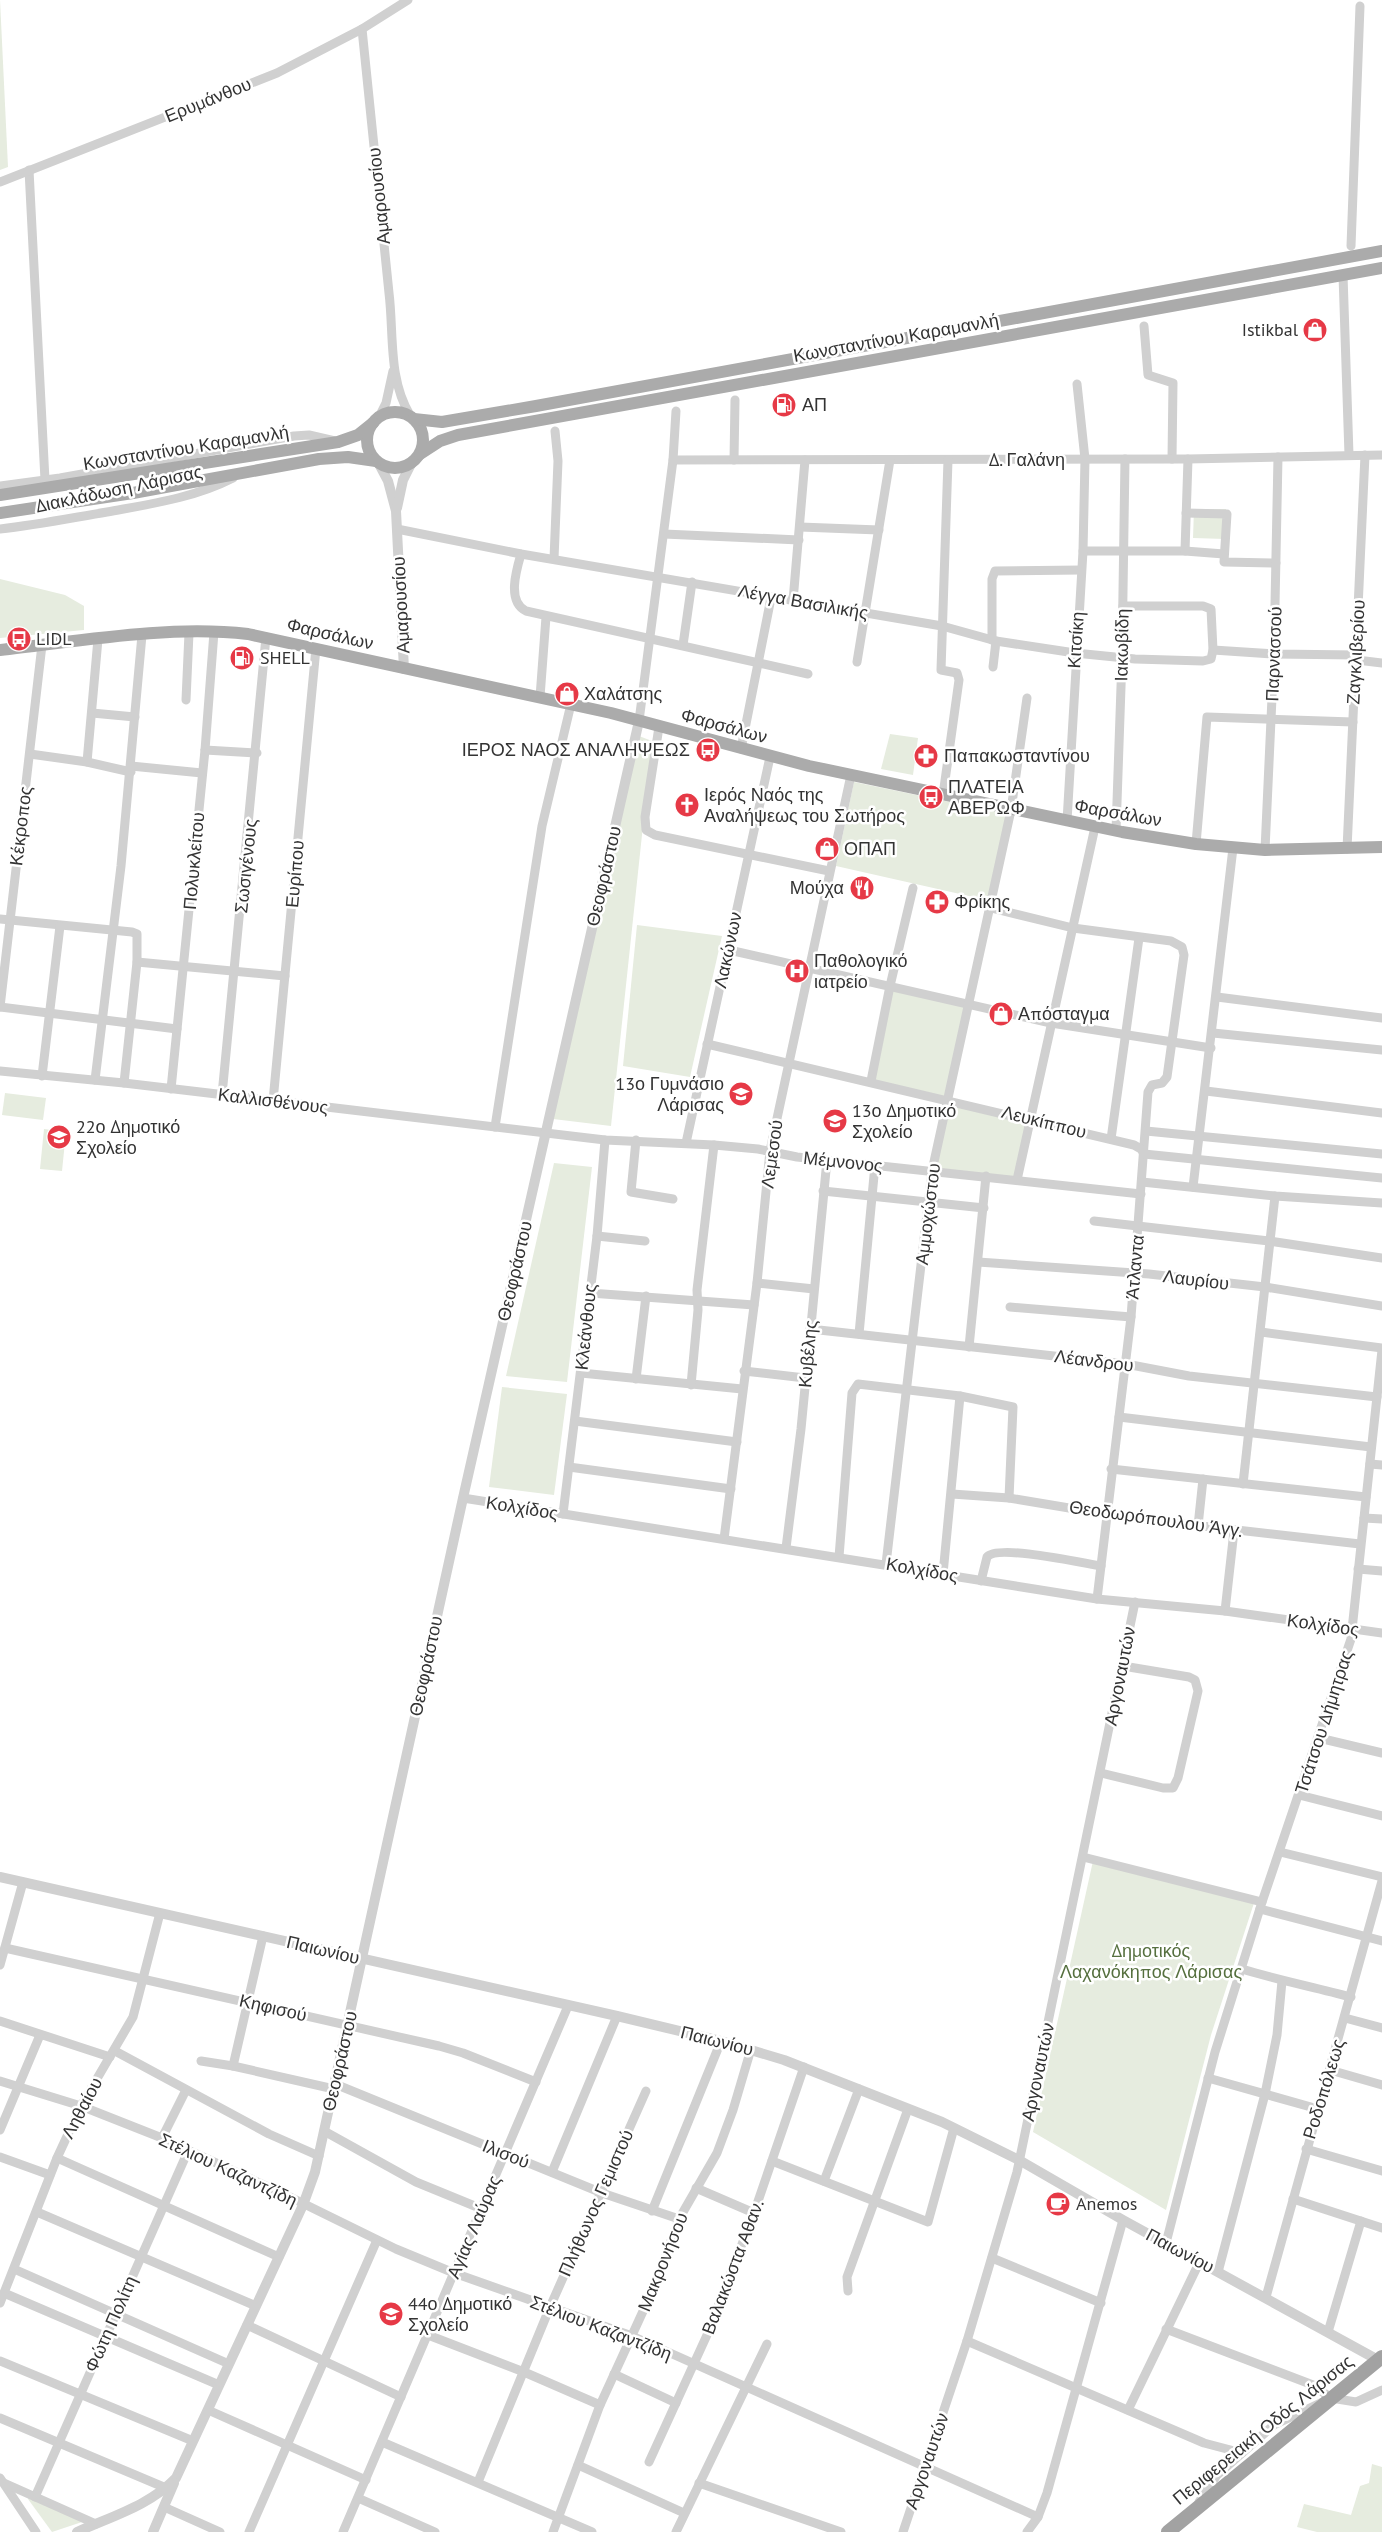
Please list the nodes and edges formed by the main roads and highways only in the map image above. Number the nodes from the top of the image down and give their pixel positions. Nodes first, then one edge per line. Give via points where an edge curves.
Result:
1 (1382, 251) edge
2 (1382, 268) edge
3 (412, 417) junction
4 (376, 420) junction
5 (420, 454) junction
6 (378, 463) junction
7 (0, 495) edge
8 (0, 512) edge
9 (0, 650) edge
10 (1382, 847) edge
11 (1381, 2359) edge
12 (1174, 2531) edge

1 - 3 main road, Κωνσταντίνου Καραμανλή via 496,413 442,422
2 - 5 main road, Κωνσταντίνου Καραμανλή via 458,436 440,441
3 - 4 main road via 394,412
3 - 5 main road via 423,435
4 - 6 main road via 367,438 370,455
4 - 7 main road, Κωνσταντίνου Καραμανλή via 358,435 338,442
5 - 6 main road via 411,464 395,469
6 - 8 main road, Κωνσταντίνου Καραμανλή via 358,458 334,458
9 - 10 main road, Φαρσάλων via 142,635 240,633 571,704 770,757 1095,827 1233,848
11 - 12 highway, Περιφερειακή Οδός Λάρισας

